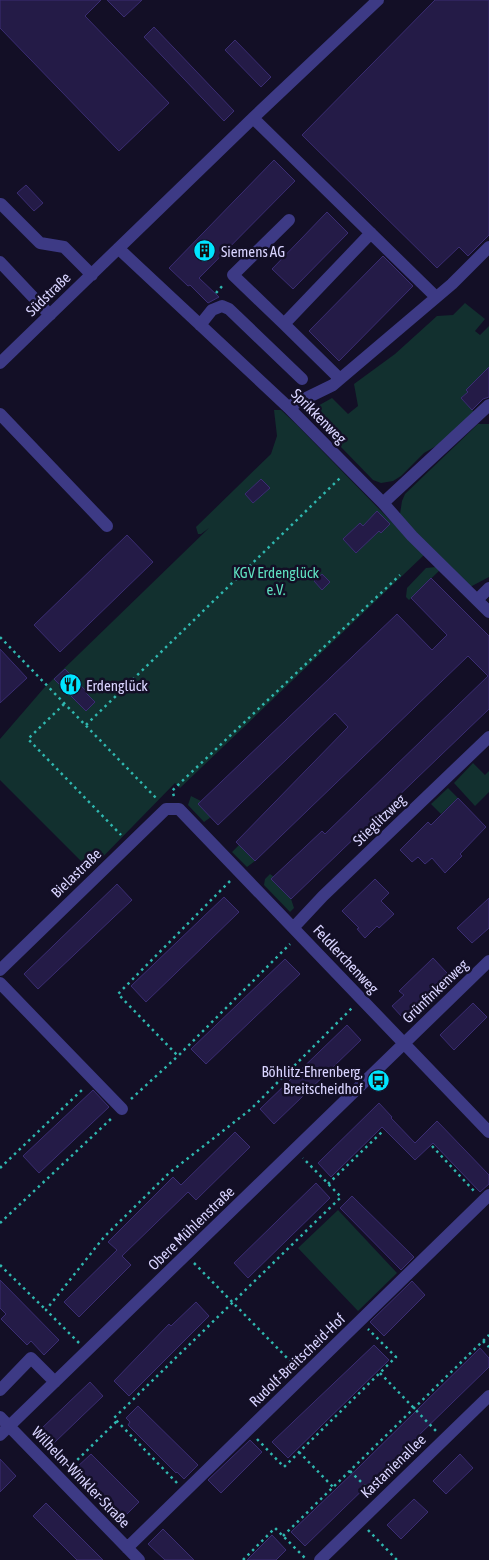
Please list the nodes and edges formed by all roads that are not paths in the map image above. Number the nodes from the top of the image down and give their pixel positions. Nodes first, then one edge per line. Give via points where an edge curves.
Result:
1 (378, 0) edge
2 (253, 118) junction
3 (1, 204) edge
4 (289, 220) dead end
5 (371, 232) junction
6 (489, 247) edge
7 (119, 249) junction
8 (0, 262) edge
9 (92, 275) junction
10 (436, 297) junction
11 (50, 315) junction
12 (284, 324) junction
13 (200, 325) junction
14 (0, 363) edge
15 (302, 379) dead end
16 (340, 379) junction
17 (288, 407) junction
18 (488, 407) edge
19 (0, 414) edge
20 (383, 503) junction
21 (107, 526) dead end
22 (489, 588) edge
23 (477, 600) junction
24 (489, 612) edge
25 (489, 737) edge
26 (179, 809) joint
27 (297, 930) junction
28 (489, 961) edge
29 (0, 970) edge
30 (0, 983) edge
31 (404, 1044) junction
32 (122, 1109) road end
33 (489, 1132) edge
34 (486, 1198) edge
35 (55, 1382) junction
36 (0, 1390) edge
37 (489, 1396) edge
38 (3, 1426) edge
39 (128, 1548) junction
40 (140, 1560) edge
41 (320, 1560) edge

1 - 2 street, Südstraße
2 - 5 street
2 - 7 street, Südstraße
3 - 9 street via 40,243 64,247
4 - 12 street via 234,275
5 - 10 street
5 - 12 street
6 - 10 street
7 - 9 street, Südstraße
7 - 13 street, Sprikkenweg
8 - 11 street
9 - 11 street, Südstraße
10 - 16 street
11 - 14 street, Südstraße
12 - 16 street
13 - 15 street via 212,310 222,306 229,309
13 - 17 street, Sprikkenweg
16 - 17 street
17 - 20 street, Sprikkenweg
18 - 20 street
19 - 21 street
20 - 23 street, Sprikkenweg
22 - 23 street
23 - 24 street, Sprikkenweg
25 - 27 street, Stieglitzweg via 323,896
26 - 27 street, Feldlerchenweg
26 - 29 street, Bielastraße via 166,808
27 - 31 street, Feldlerchenweg
28 - 31 street, Grünfinkenweg
30 - 32 street
31 - 33 street, Feldlerchenweg
31 - 35 street, Obere Mühlenstraße
34 - 39 street, Rudolf-Breitscheid-Hof
35 - 36 street via 31,1358
35 - 38 street, Obere Mühlenstraße
37 - 41 street, Kastanienallee
38 - 39 street, Wilhelm-Winkler-Straße
39 - 40 street, Wilhelm-Winkler-Straße

